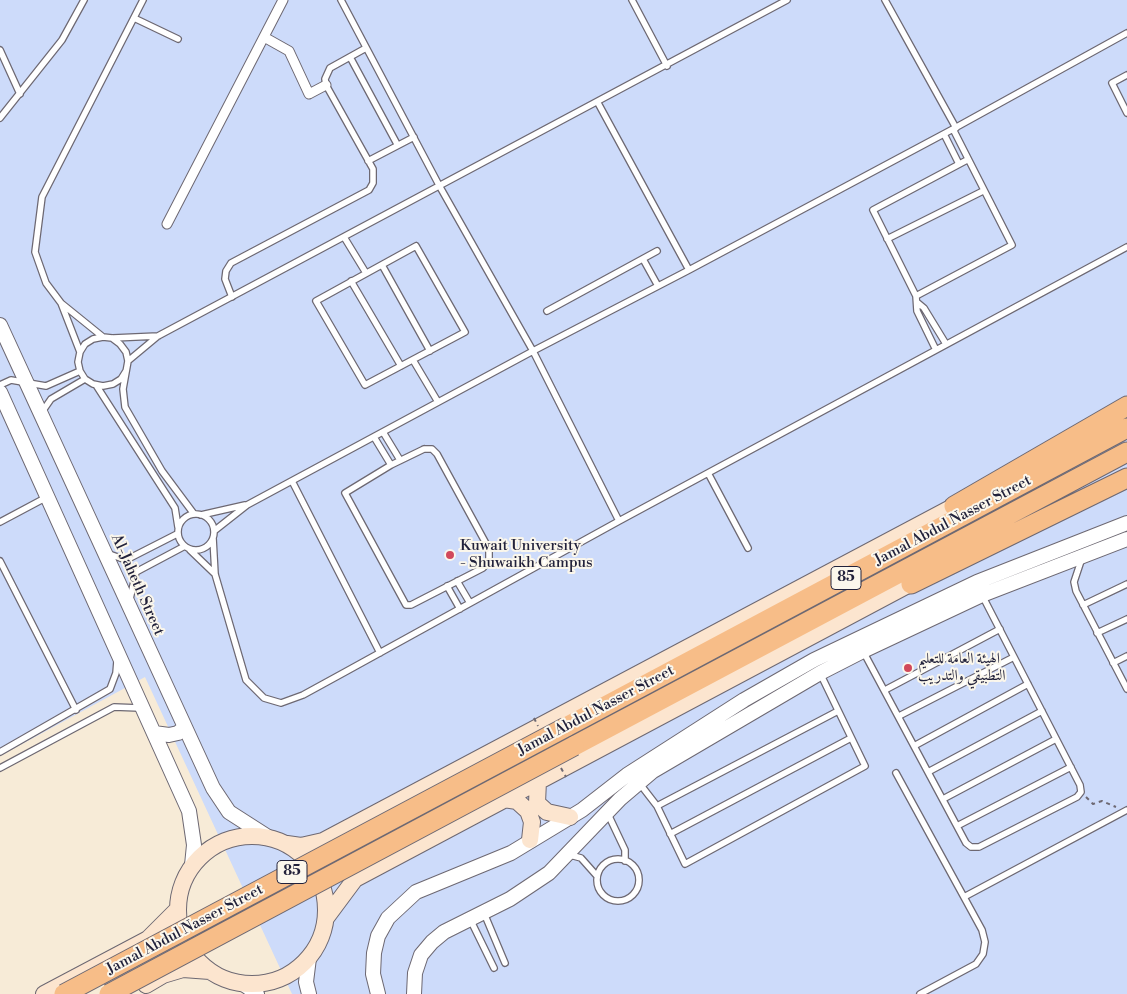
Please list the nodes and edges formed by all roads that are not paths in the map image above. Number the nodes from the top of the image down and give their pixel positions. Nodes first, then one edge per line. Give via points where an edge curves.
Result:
1 (84, 0) edge
2 (143, 0) edge
3 (283, 0) edge
4 (341, 0) edge
5 (632, 0) edge
6 (787, 0) edge
7 (885, 0) edge
8 (134, 18) junction
9 (1127, 33) edge
10 (264, 37) junction
11 (178, 39) dead end
12 (366, 48) junction
13 (0, 50) edge
14 (350, 57) junction
15 (667, 66) junction
16 (1127, 75) edge
17 (326, 85) junction
18 (20, 94) junction
19 (598, 103) junction
20 (1127, 113) edge
21 (0, 118) edge
22 (954, 128) junction
23 (944, 134) junction
24 (414, 137) junction
25 (397, 144) junction
26 (967, 160) junction
27 (368, 161) junction
28 (959, 164) junction
29 (440, 187) junction
30 (983, 191) junction
31 (167, 224) dead end
32 (344, 237) junction
33 (887, 239) junction
34 (1127, 246) edge
35 (657, 251) dead end
36 (644, 259) junction
37 (382, 265) junction
38 (689, 270) junction
39 (366, 274) junction
40 (351, 281) junction
41 (658, 286) junction
42 (916, 296) junction
43 (232, 297) junction
44 (61, 303) junction
45 (918, 303) junction
46 (548, 311) dead end
47 (0, 325) edge
48 (158, 336) junction
49 (102, 337) junction
50 (112, 338) junction
51 (946, 344) junction
52 (936, 350) junction
53 (430, 351) junction
54 (533, 351) junction
55 (80, 352) junction
56 (413, 360) junction
57 (128, 361) junction
58 (401, 366) junction
59 (80, 371) junction
60 (126, 371) junction
61 (85, 379) junction
62 (27, 384) junction
63 (0, 385) edge
64 (96, 385) junction
65 (0, 392) edge
66 (438, 402) junction
67 (1127, 406) edge
68 (41, 413) junction
69 (1127, 414) edge
70 (1127, 428) edge
71 (383, 432) junction
72 (374, 437) junction
73 (1127, 452) edge
74 (400, 460) junction
75 (390, 465) junction
76 (1127, 468) edge
77 (708, 473) junction
78 (1127, 478) edge
79 (292, 481) junction
80 (47, 497) junction
81 (247, 505) junction
82 (954, 506) junction
83 (194, 514) junction
84 (201, 515) junction
85 (619, 521) junction
86 (0, 522) edge
87 (1127, 523) edge
88 (178, 527) junction
89 (214, 531) junction
90 (177, 534) junction
91 (213, 538) junction
92 (1127, 539) edge
93 (184, 547) junction
94 (748, 548) dead end
95 (190, 550) junction
96 (104, 551) junction
97 (1082, 556) junction
98 (0, 561) edge
99 (1029, 569) junction
100 (215, 574) junction
101 (457, 581) junction
102 (996, 582) junction
103 (910, 584) junction
104 (1127, 584) edge
105 (448, 586) junction
106 (982, 596) junction
107 (470, 603) junction
108 (1083, 605) junction
109 (128, 606) junction
110 (460, 609) junction
111 (1127, 619) edge
112 (1000, 630) junction
113 (1097, 633) junction
114 (863, 651) junction
115 (380, 653) junction
116 (118, 656) junction
117 (1127, 656) edge
118 (1014, 657) junction
119 (1113, 663) junction
120 (820, 673) junction
121 (1028, 684) junction
122 (1127, 689) edge
123 (885, 690) junction
124 (142, 708) junction
125 (76, 710) junction
126 (1042, 711) junction
127 (838, 712) junction
128 (898, 716) junction
129 (184, 728) junction
130 (154, 733) junction
131 (851, 738) junction
132 (1056, 739) junction
133 (914, 746) junction
134 (0, 752) edge
135 (1071, 767) junction
136 (0, 768) edge
137 (928, 772) junction
138 (896, 773) dead end
139 (538, 781) junction
140 (638, 782) junction
141 (504, 799) junction
142 (943, 799) junction
143 (657, 806) junction
144 (1126, 810) edge
145 (607, 812) junction
146 (570, 817) junction
147 (957, 826) junction
148 (670, 834) junction
149 (268, 837) junction
150 (530, 840) junction
151 (287, 844) junction
152 (568, 855) junction
153 (625, 861) junction
154 (192, 865) junction
155 (597, 876) junction
156 (964, 897) junction
157 (177, 910) junction
158 (484, 913) junction
159 (326, 918) junction
160 (470, 919) junction
161 (308, 958) junction
162 (505, 963) dead end
163 (494, 968) dead end
164 (210, 971) junction
165 (242, 983) junction
166 (44, 994) edge
167 (64, 994) edge
168 (109, 994) edge
169 (128, 994) edge
170 (257, 994) edge
171 (308, 994) edge
172 (378, 994) edge
173 (414, 994) edge
174 (920, 994) edge

1 - 18 lane via 62,40
2 - 8 lane
3 - 10 street
4 - 12 lane
5 - 15 lane
6 - 15 lane
7 - 22 lane
8 - 11 lane
8 - 44 lane via 42,196 35,252 46,283
9 - 22 lane
10 - 17 street via 289,51 309,94
10 - 31 street
12 - 14 lane
12 - 24 lane
13 - 18 lane
14 - 17 lane via 330,68
14 - 25 lane
15 - 19 lane
16 - 20 lane via 1112,83
17 - 27 lane
18 - 21 lane
19 - 29 lane
19 - 38 lane
22 - 23 lane
22 - 26 lane
23 - 28 lane
23 - 38 lane
24 - 25 lane
24 - 29 lane
25 - 27 lane
26 - 28 lane
26 - 30 lane
27 - 43 lane via 374,176 369,190 231,264 225,280
28 - 33 lane via 873,210
29 - 32 lane
29 - 54 lane
30 - 33 lane
30 - 42 lane via 1012,245
32 - 39 lane
32 - 43 lane
33 - 42 lane
34 - 51 lane
35 - 36 lane
36 - 41 lane
36 - 46 lane
37 - 39 lane
37 - 53 lane
37 - 53 lane via 416,246 465,332
38 - 41 lane
39 - 40 lane
40 - 58 lane
40 - 58 lane via 316,301 365,385
41 - 54 lane
42 - 45 lane
43 - 48 lane
44 - 49 lane
44 - 55 lane
45 - 51 lane
45 - 52 lane via 917,311
47 - 62 street, Al-Jaheth Street
48 - 50 lane
48 - 57 lane
49 - 50 lane
49 - 55 lane via 93,338
50 - 57 lane via 126,352
51 - 52 lane
52 - 77 lane
53 - 56 lane
54 - 66 lane
54 - 85 lane
55 - 59 lane
56 - 58 lane
56 - 66 lane
57 - 60 lane
59 - 61 lane
59 - 62 lane via 46,386
60 - 64 lane via 112,384
60 - 83 lane via 123,389 126,407 162,471
61 - 64 lane
61 - 68 lane via 51,399
62 - 63 lane via 11,380
62 - 68 street, Al-Jaheth Street
64 - 88 lane via 175,508
65 - 80 street
66 - 71 lane
67 - 82 highway
68 - 96 street, Al-Jaheth Street
69 - 82 main road
70 - 167 highway, Jamal Abdul Nasser Street / 85, bridge
71 - 72 lane
71 - 74 lane
72 - 75 lane
72 - 79 lane
73 - 168 highway, Jamal Abdul Nasser Street / 85, bridge
74 - 75 lane
74 - 101 lane via 424,449 432,449 489,549 489,561 483,568
75 - 105 lane via 347,490 346,496 406,605
76 - 103 main road
77 - 85 lane
77 - 94 lane
78 - 103 highway
79 - 81 lane
79 - 115 lane
80 - 86 lane
80 - 116 street
81 - 84 lane
81 - 89 lane
82 - 151 main road via 323,841 302,846
83 - 84 lane
83 - 88 lane via 187,516
84 - 89 lane via 208,518
85 - 107 lane
87 - 99 street
88 - 90 lane
89 - 91 lane
90 - 93 lane
90 - 96 lane via 126,560
91 - 95 lane via 204,549
91 - 100 lane
92 - 97 street
93 - 95 lane
93 - 109 lane via 136,572
95 - 100 lane
96 - 109 street, Al-Jaheth Street
97 - 99 street
97 - 108 lane via 1074,582
98 - 125 lane
99 - 102 street
100 - 115 lane via 246,680 264,698 281,703 303,695
101 - 105 lane
101 - 107 lane
102 - 106 street
102 - 146 street via 814,660 626,775
103 - 139 main road
104 - 108 lane
105 - 110 lane
106 - 112 lane
106 - 114 street
107 - 110 lane
108 - 113 lane
109 - 129 street, Al-Jaheth Street
110 - 115 lane
111 - 113 lane
112 - 118 lane
112 - 123 lane
113 - 119 lane
114 - 120 street
114 - 123 lane
116 - 124 street
116 - 125 lane via 110,689
117 - 119 lane
118 - 121 lane
118 - 128 lane
119 - 122 lane
120 - 127 lane
120 - 140 street via 653,770
121 - 126 lane
121 - 133 lane
123 - 128 lane
124 - 130 street
124 - 136 lane via 114,707
125 - 134 lane
126 - 132 lane
126 - 137 lane
127 - 131 lane
127 - 143 lane
128 - 133 lane
129 - 130 street via 169,736
129 - 149 street, Al-Jaheth Street via 224,807 237,820
130 - 154 street via 189,811 194,845
131 - 148 lane
131 - 148 lane via 865,766 685,864
132 - 135 lane
132 - 142 lane
133 - 137 lane
135 - 147 lane
135 - 147 lane via 1081,792 1078,797 980,847 966,843
137 - 142 lane
138 - 156 lane
139 - 141 main road
139 - 146 main road via 537,803 547,812
140 - 143 lane
140 - 145 street
141 - 150 main road via 517,801 528,810 532,822
141 - 159 main road via 355,878
142 - 147 lane
143 - 148 lane
144 - 156 lane
145 - 152 street
145 - 153 lane via 626,850
146 - 150 street
149 - 151 main road
149 - 154 main road via 230,839 212,847
150 - 172 street via 511,853 416,892 399,906 378,936 373,974
151 - 159 main road via 305,858 318,876 325,896
152 - 155 lane via 581,858
152 - 158 street via 549,873
153 - 155 lane via 607,862
153 - 155 lane via 634,868 638,879 636,890 628,898 616,901 605,897 598,888
154 - 157 main road via 181,886
156 - 174 lane via 984,936 983,954 976,964
157 - 164 main road via 185,943 198,962
157 - 166 main road via 148,939
158 - 160 street
158 - 162 lane
159 - 161 main road via 321,937
160 - 163 lane
160 - 173 street via 444,932 421,955 415,973
161 - 165 main road via 299,968 278,980
161 - 171 street
164 - 165 main road
164 - 169 main road via 183,969 163,975
165 - 170 street

